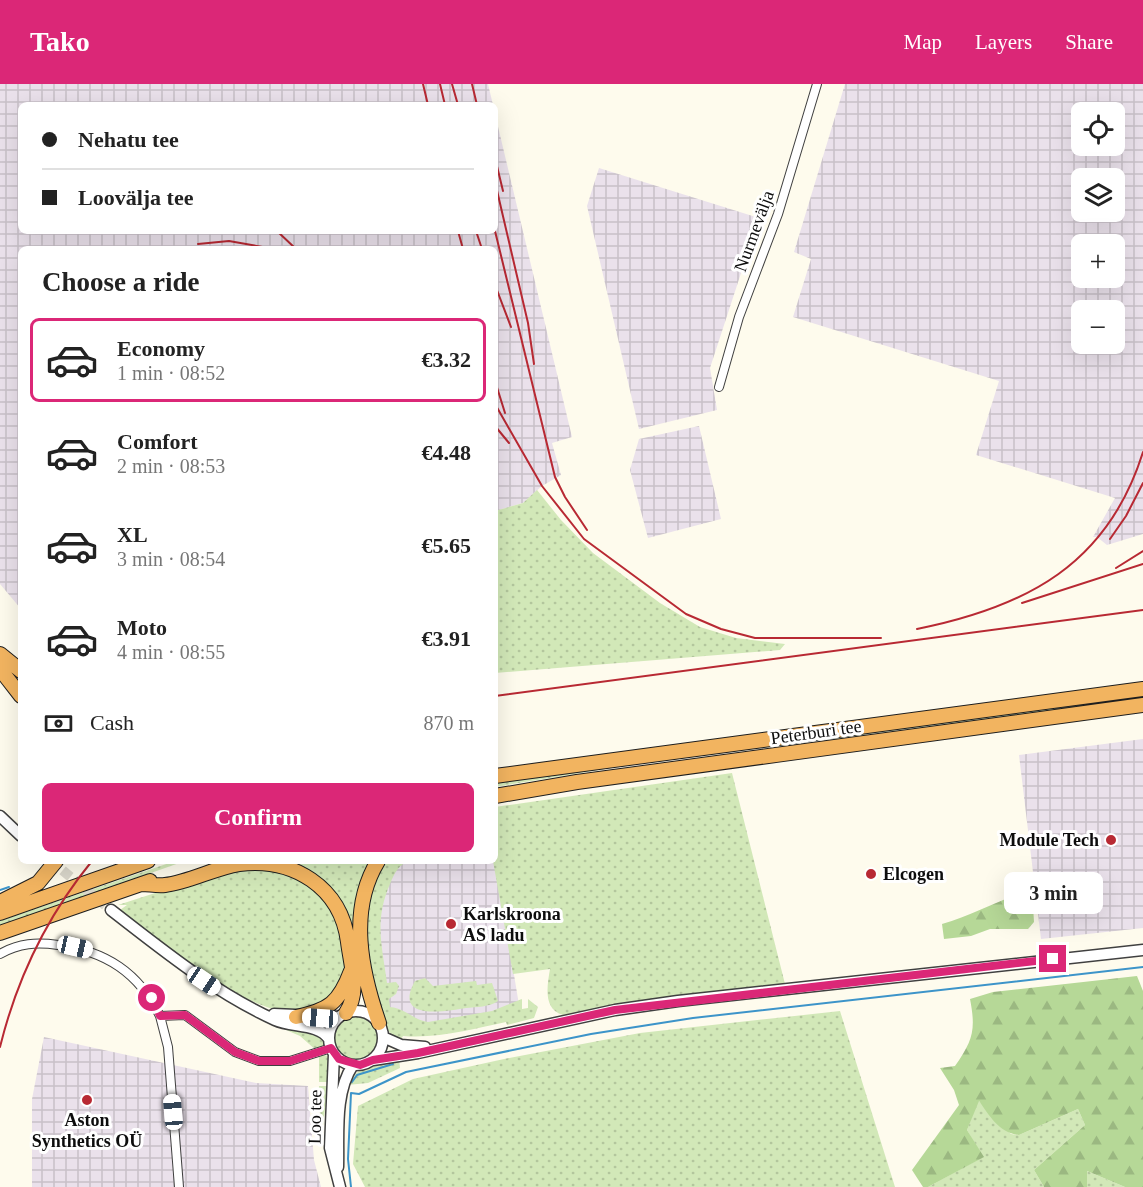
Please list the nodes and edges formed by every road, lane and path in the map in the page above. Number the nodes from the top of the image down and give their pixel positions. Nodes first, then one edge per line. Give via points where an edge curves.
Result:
1 (817, 84) edge
2 (719, 387) dead end
3 (0, 654) edge
4 (0, 669) edge
5 (18, 669) edge
6 (0, 678) edge
7 (1143, 689) edge
8 (18, 691) edge
9 (18, 693) edge
10 (1143, 705) edge
11 (498, 776) edge
12 (577, 783) junction
13 (498, 796) edge
14 (498, 804) edge
15 (0, 816) edge
16 (18, 833) edge
17 (54, 864) edge
18 (138, 864) edge
19 (205, 864) edge
20 (248, 864) edge
21 (264, 864) edge
22 (376, 864) edge
23 (142, 884) junction
24 (0, 902) edge
25 (111, 910) tunnel mouth
26 (0, 913) edge
27 (0, 933) edge
28 (1143, 950) edge
29 (0, 954) edge
30 (352, 969) junction
31 (261, 1013) junction
32 (343, 1015) junction
33 (160, 1016) junction
34 (296, 1017) junction
35 (379, 1023) junction
36 (383, 1037) junction
37 (331, 1047) junction
38 (437, 1047) junction
39 (373, 1060) junction
40 (353, 1065) junction
41 (339, 1183) edge
42 (179, 1187) edge

1 - 2 street, Nurmevälja via 778,214 738,317
3 - 5 highway
4 - 8 highway
6 - 9 highway
7 - 11 highway, Peterburi tee
10 - 12 highway, Peterburi tee
12 - 13 highway, Peterburi tee
12 - 14 highway via 551,794
15 - 16 street
17 - 24 highway via 38,883
18 - 26 highway
19 - 23 highway
20 - 23 highway via 164,885
21 - 30 highway via 303,873 326,891 342,918
22 - 35 highway via 360,903 360,921 366,977
23 - 27 highway
25 - 31 street via 224,995
28 - 38 street via 678,1001
29 - 33 street via 30,943 92,951 130,973 152,998
30 - 32 highway via 354,995
30 - 34 highway via 337,999 327,1008
31 - 34 street
31 - 37 street via 276,1021 319,1030
32 - 34 street
32 - 35 street via 368,1014
32 - 37 street via 333,1023
33 - 37 street via 185,1015 235,1052 259,1061 290,1061
33 - 42 street via 168,1047
35 - 36 street
36 - 38 street via 401,1045
36 - 39 street
37 - 40 street
37 - 41 street, Loo tee via 329,1130
38 - 39 street
39 - 40 street
40 - 41 street, Loo tee via 344,1081 340,1114

